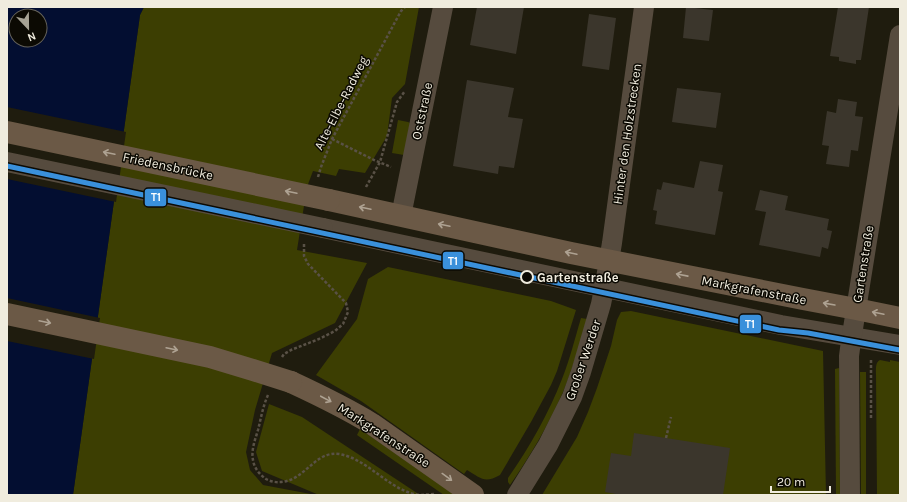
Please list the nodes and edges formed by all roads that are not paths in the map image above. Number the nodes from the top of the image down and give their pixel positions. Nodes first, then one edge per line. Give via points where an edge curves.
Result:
1 (443, 7) edge
2 (644, 7) edge
3 (900, 35) edge
4 (897, 71) edge
5 (7, 132) edge
6 (7, 162) edge
7 (401, 216) junction
8 (609, 260) junction
9 (604, 288) junction
10 (856, 309) junction
11 (7, 314) edge
12 (900, 318) edge
13 (851, 336) junction
14 (900, 345) edge
15 (473, 495) edge
16 (518, 495) edge
17 (850, 495) edge

1 - 7 street, Oststraße
2 - 8 street, Hinter den Holzstrecken
3 - 4 street, Gartenstraße
4 - 10 street, Gartenstraße
7 -> 5 main road, Friedensbrücke, bridge
6 - 9 street, bridge
8 -> 7 main road, Markgrafenstraße
8 - 9 street, Großer Werder
10 -> 8 main road, Markgrafenstraße
9 - 13 street via 781,325
9 - 16 street, Großer Werder via 577,385 548,444
12 -> 10 main road, Markgrafenstraße
10 - 13 street, Gartenstraße
11 -> 15 main road, Markgrafenstraße, bridge via 210,357 291,382 356,414
13 - 14 street
13 - 17 street, Gartenstraße

